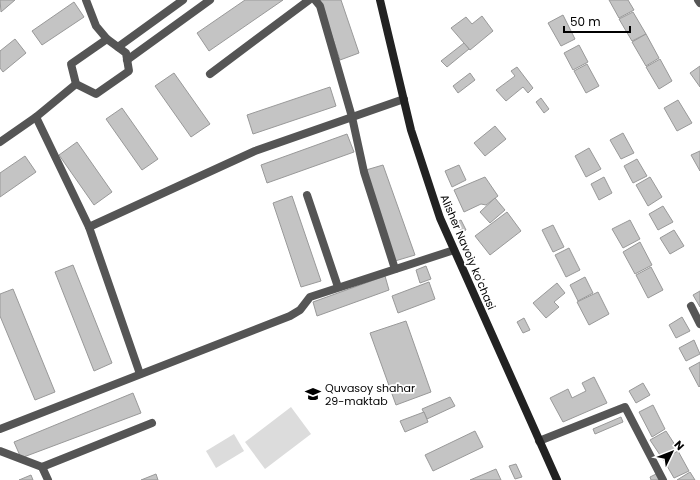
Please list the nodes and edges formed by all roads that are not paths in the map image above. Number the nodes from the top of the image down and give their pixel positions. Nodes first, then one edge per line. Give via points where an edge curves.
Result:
1 (86, 0) edge
2 (184, 0) edge
3 (210, 0) edge
4 (309, 0) edge
5 (315, 0) edge
6 (380, 0) edge
7 (698, 0) edge
8 (700, 3) edge
9 (107, 39) junction
10 (118, 47) junction
11 (127, 60) junction
12 (210, 74) dead end
13 (76, 84) junction
14 (404, 99) junction
15 (36, 116) junction
16 (352, 117) junction
17 (0, 142) edge
18 (307, 195) dead end
19 (89, 227) junction
20 (454, 250) junction
21 (395, 269) junction
22 (338, 287) junction
23 (691, 306) dead end
24 (700, 324) edge
25 (140, 374) junction
26 (152, 423) dead end
27 (0, 430) edge
28 (539, 441) junction
29 (0, 451) edge
30 (42, 467) junction
31 (48, 480) edge
32 (557, 480) edge
33 (663, 480) edge

1 - 9 street via 96,26
2 - 10 street
3 - 11 street
4 - 12 street
5 - 16 street via 320,6
6 - 14 street, Alisher Navoiy ko'chasi
7 - 8 street
9 - 10 street
9 - 13 street via 71,64
10 - 11 street via 126,53
11 - 13 street via 129,71 96,94
13 - 15 street
14 - 16 street
14 - 20 street, Alisher Navoiy ko'chasi via 411,130 440,218
15 - 17 street
15 - 19 street
16 - 19 street via 224,164
16 - 21 street via 364,172
18 - 22 street
19 - 25 street
20 - 21 street
20 - 28 street, Alisher Navoiy ko'chasi
21 - 22 street
22 - 25 street via 310,297 300,310 290,316
23 - 24 street
25 - 27 street
26 - 30 street
28 - 32 street, Alisher Navoiy ko'chasi
28 - 33 street via 625,407
29 - 30 street
30 - 31 street

